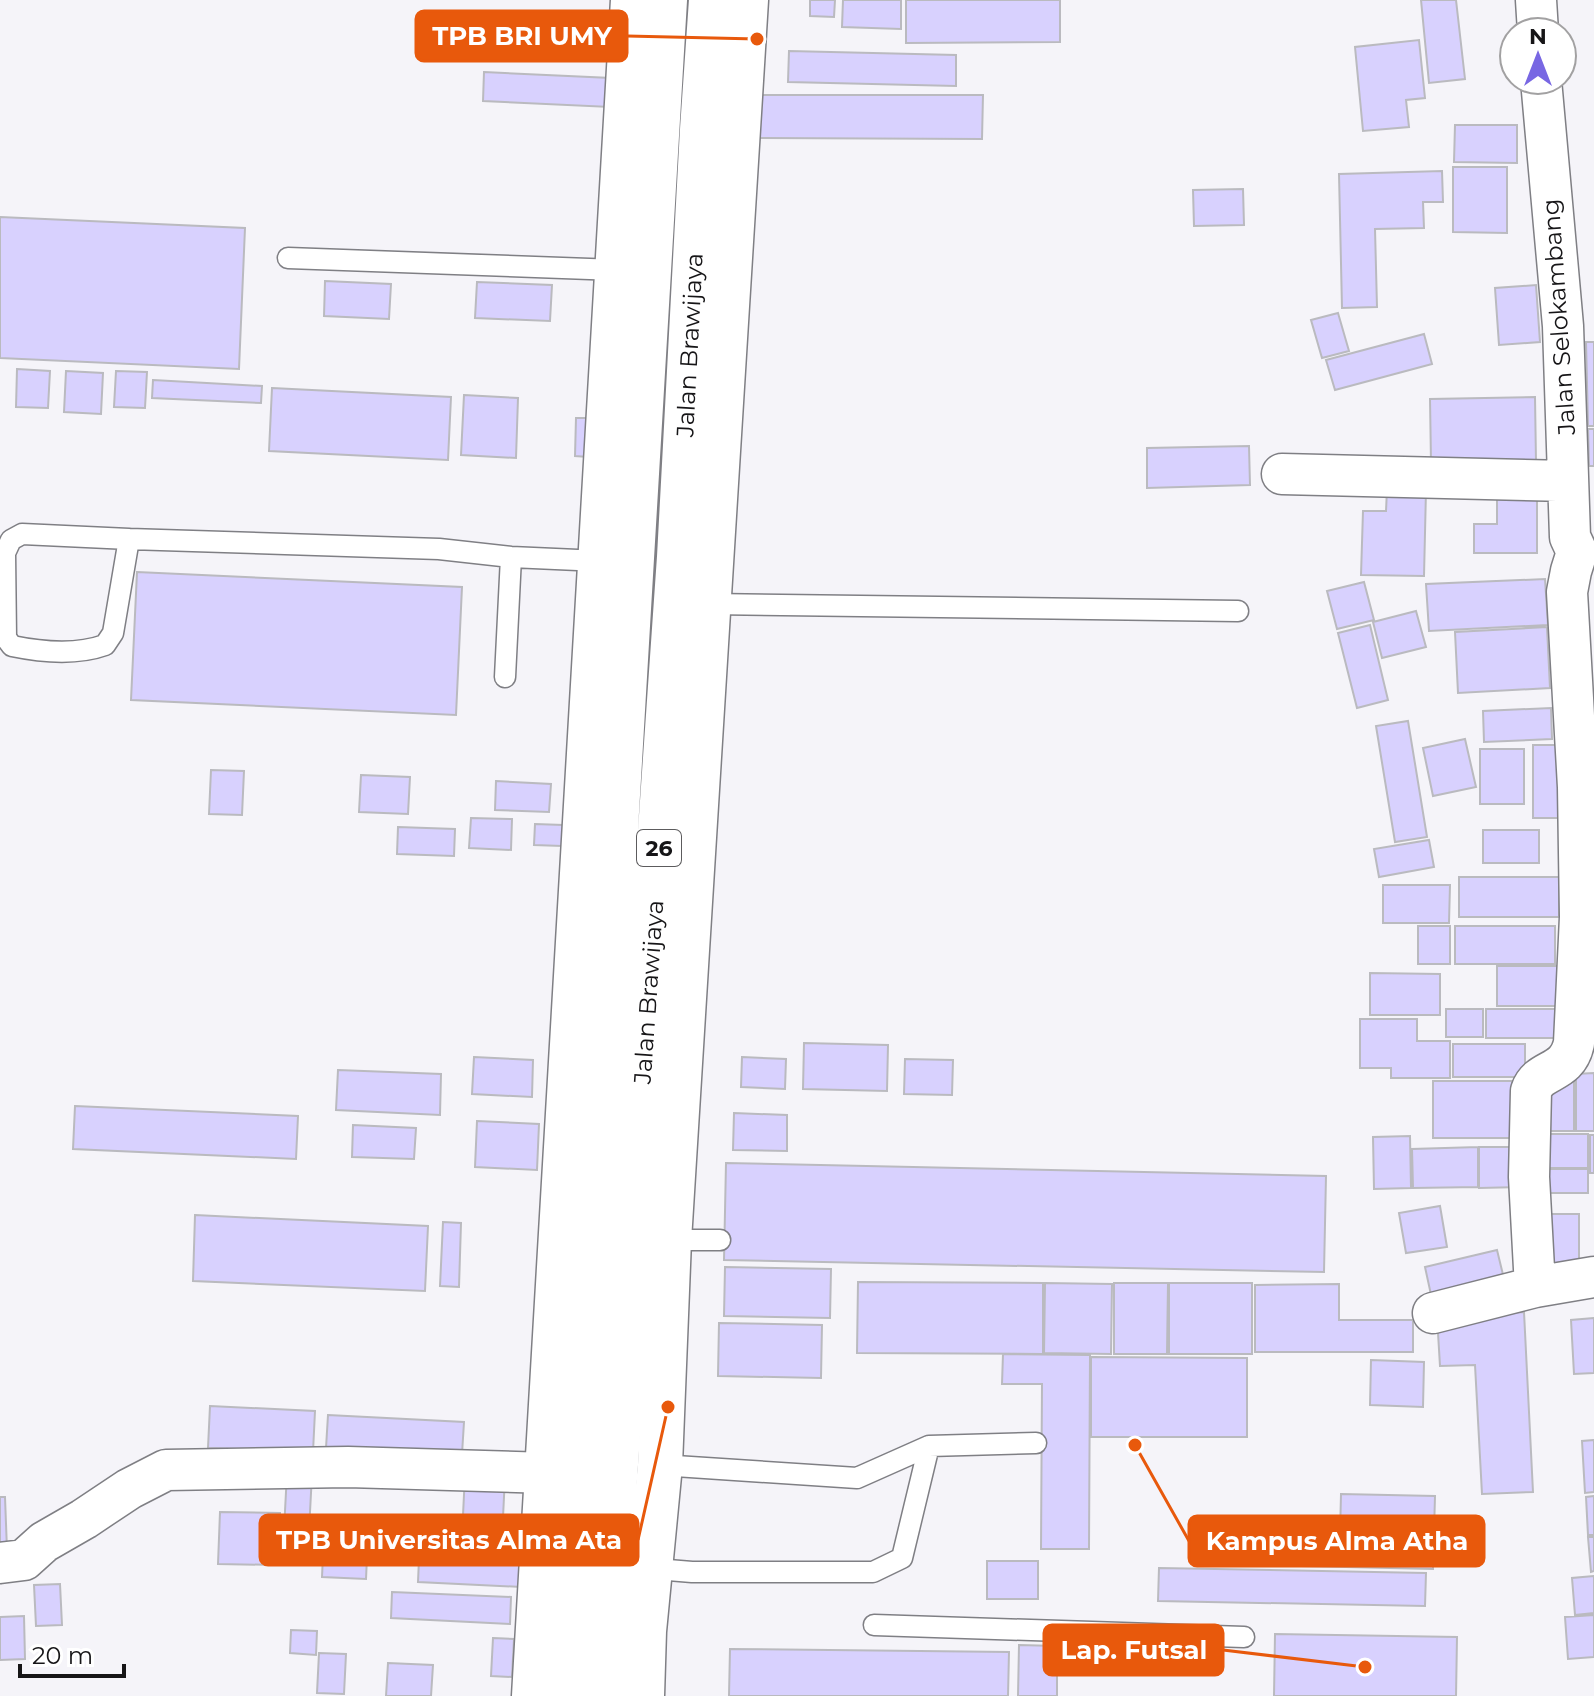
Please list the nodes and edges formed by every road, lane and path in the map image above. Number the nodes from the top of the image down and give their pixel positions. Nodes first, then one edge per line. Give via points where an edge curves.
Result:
1 (633, 0) edge
2 (665, 0) edge
3 (711, 0) edge
4 (746, 0) edge
5 (1543, 96) edge
6 (288, 258) dead end
7 (617, 270) junction
8 (1578, 326) edge
9 (1282, 474) dead end
10 (1568, 481) junction
11 (129, 539) junction
12 (1586, 555) edge
13 (511, 557) junction
14 (679, 557) junction
15 (617, 559) junction
16 (709, 604) junction
17 (1238, 611) dead end
18 (505, 677) dead end
19 (1580, 1063) edge
20 (669, 1240) junction
21 (720, 1240) dead end
22 (1594, 1277) edge
23 (1535, 1287) junction
24 (1433, 1313) dead end
25 (1036, 1443) dead end
26 (929, 1446) junction
27 (660, 1465) junction
28 (548, 1473) junction
29 (0, 1563) edge
30 (629, 1567) junction
31 (874, 1625) dead end
32 (1244, 1637) dead end
33 (534, 1696) edge
34 (564, 1696) edge
35 (603, 1696) edge
36 (642, 1696) edge

1 - 7 main road
2 - 15 main road, Jalan Brawijaya / 26
3 - 14 main road, Jalan Brawijaya / 26
4 - 16 main road
5 - 8 street, Jalan Selokambang
6 - 7 lane
7 - 15 main road
8 - 10 street, Jalan Selokambang
9 - 10 street
10 - 12 street, Jalan Selokambang via 1570,537
11 - 11 lane via 22,534 11,540 5,553 6,638 12,646 89,651 105,645 113,633
11 - 13 lane via 439,549
12 - 19 street via 1571,571 1567,592 1580,917 1572,1053
13 - 15 lane
13 - 18 lane
14 - 15 main road
14 - 30 main road, Jalan Brawijaya / 26
15 - 28 main road
15 - 34 main road, Jalan Brawijaya / 26 via 600,1073
16 - 17 lane
16 - 20 main road
19 - 23 street via 1537,1080 1531,1091
20 - 21 lane
20 - 27 main road
22 - 23 street
23 - 24 street
25 - 26 lane
26 - 27 lane via 857,1478
26 - 30 lane via 902,1558 873,1572
27 - 30 main road
28 - 29 street via 348,1467 166,1470 44,1542 24,1560
28 - 33 main road
30 - 35 main road, Jalan Brawijaya / 26
30 - 36 main road via 644,1631
31 - 32 lane

